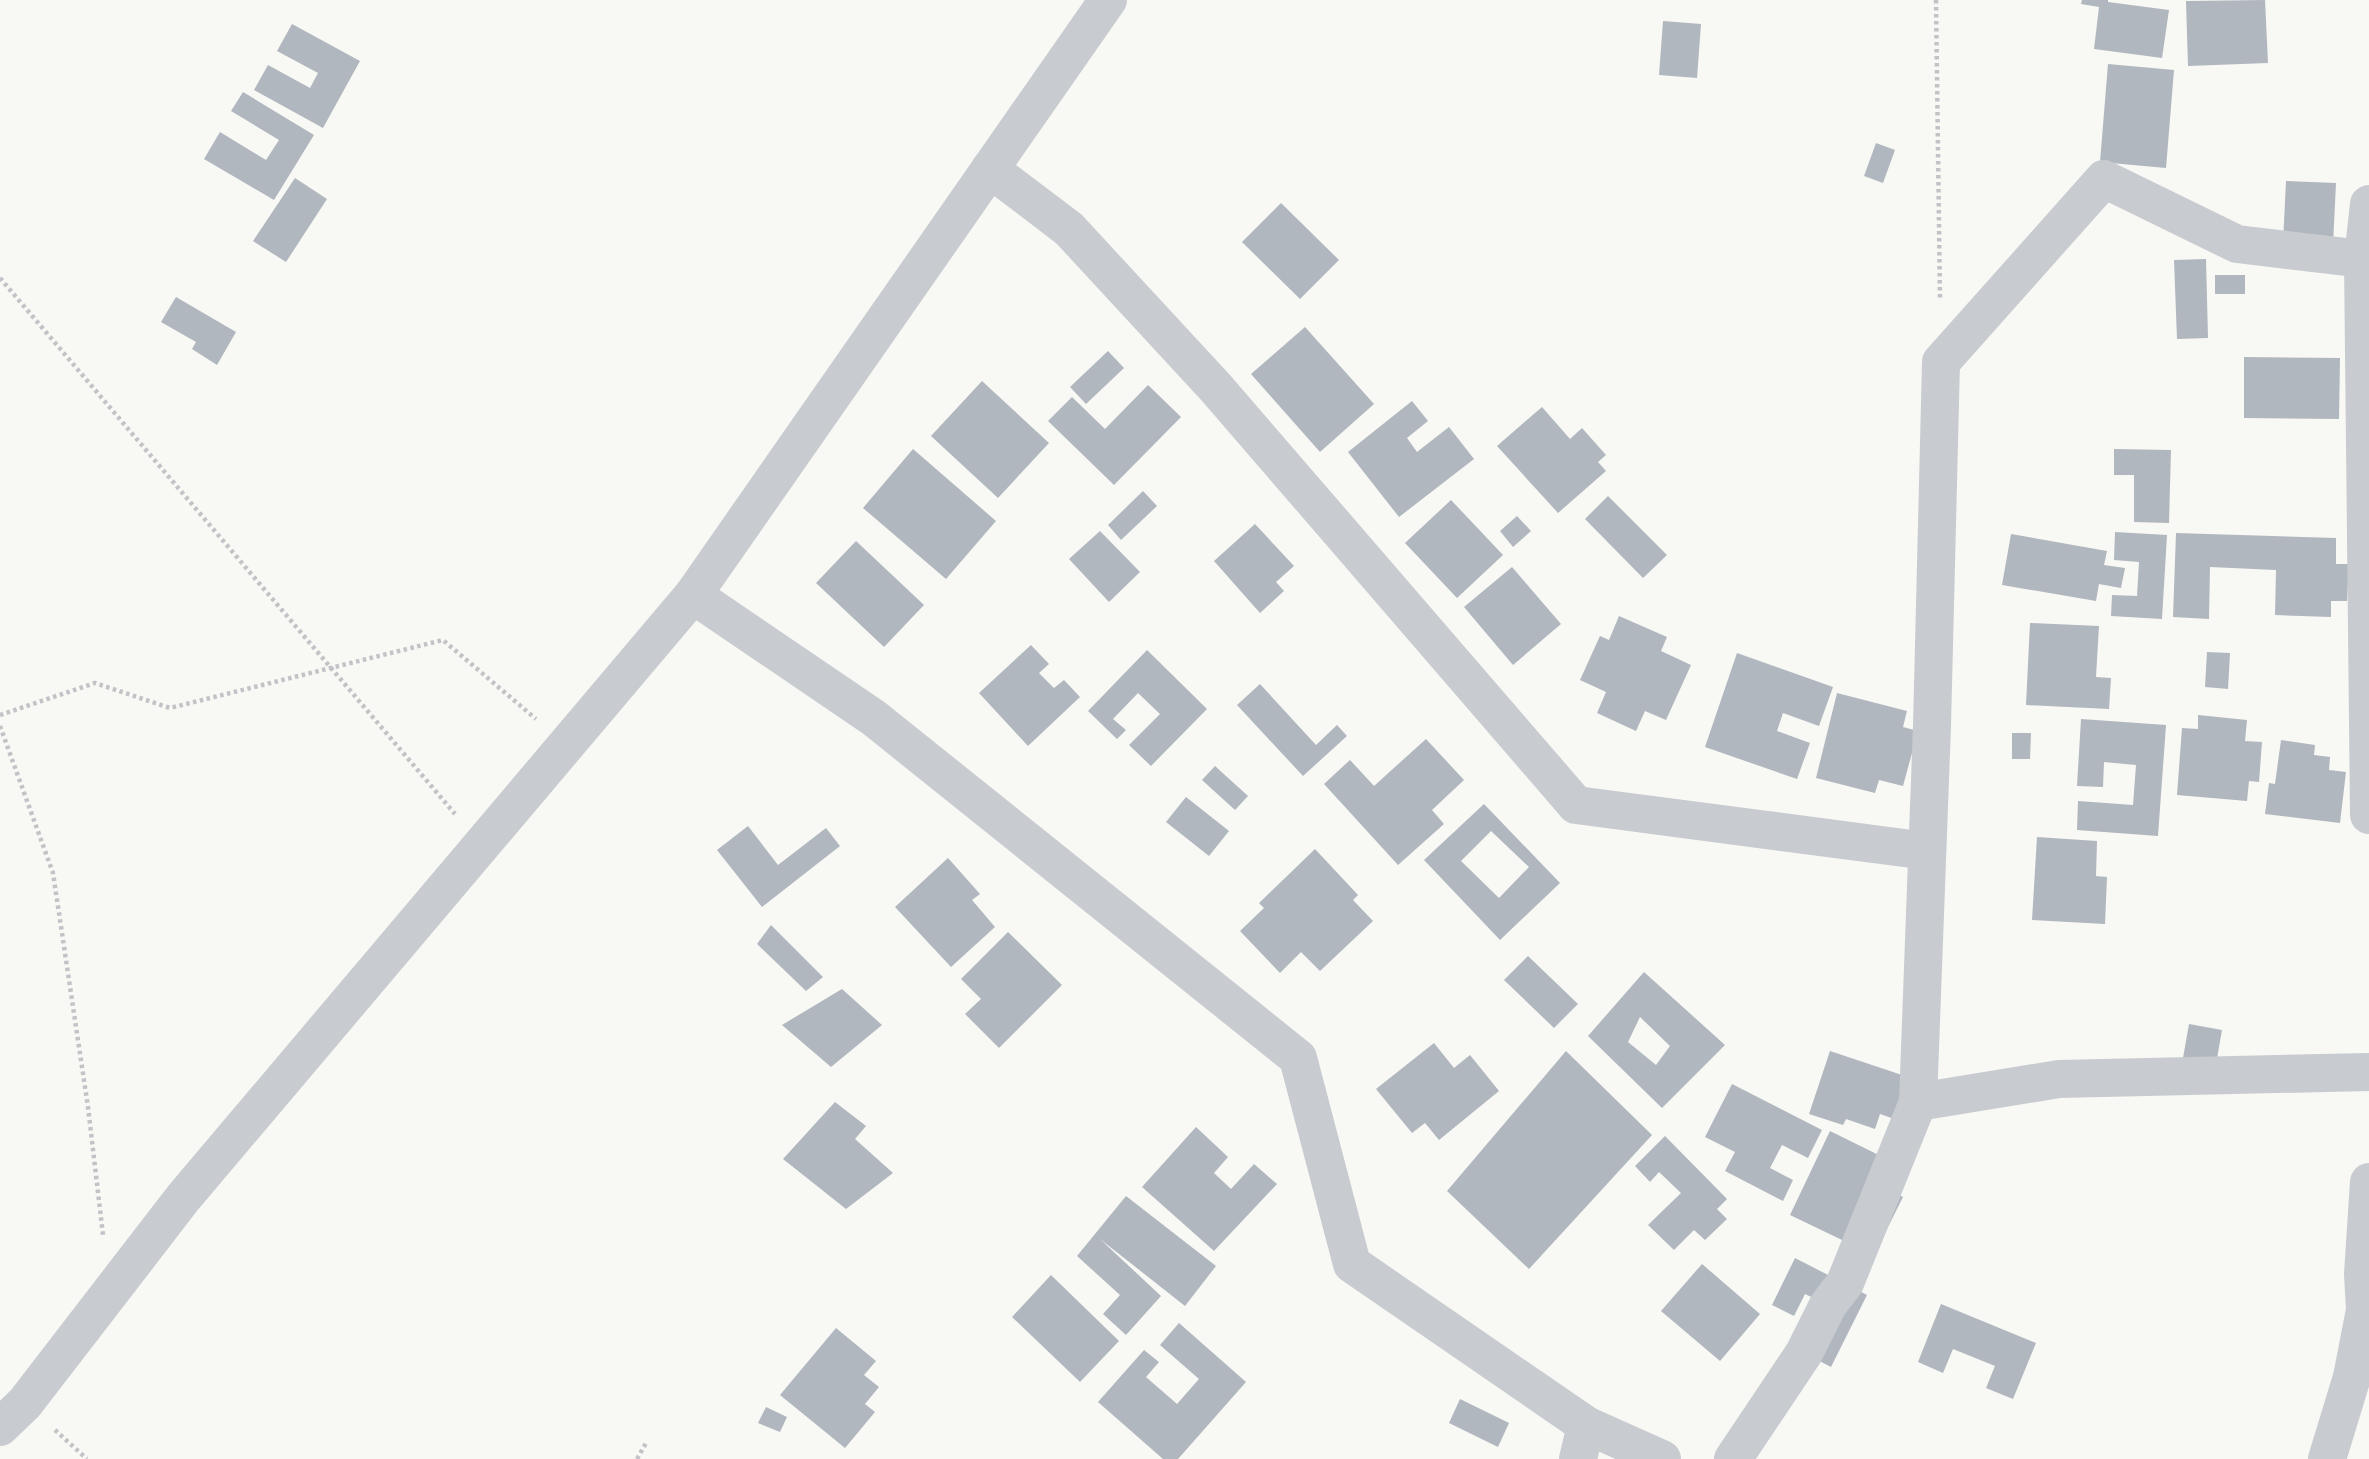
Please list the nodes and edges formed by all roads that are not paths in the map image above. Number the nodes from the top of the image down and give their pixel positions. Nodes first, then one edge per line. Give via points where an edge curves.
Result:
1 (1108, 0) edge
2 (990, 169) junction
3 (2369, 204) edge
4 (2362, 259) junction
5 (693, 595) junction
6 (2369, 816) edge
7 (1927, 851) junction
8 (2369, 1072) edge
9 (1918, 1102) junction
10 (2369, 1182) edge
11 (0, 1427) edge
12 (1582, 1442) edge
13 (1662, 1459) edge
14 (1733, 1459) edge
15 (2327, 1459) edge

1 - 2 street
2 - 5 street
2 - 7 street via 1069,229 1198,368 1576,805
3 - 4 street
4 - 6 street
4 - 7 street via 2237,244 2104,179 1941,362
5 - 11 street via 183,1198 25,1404
5 - 12 street via 874,718 1298,1058 1352,1264
7 - 9 street
8 - 9 street via 2059,1079
9 - 14 street via 1845,1283
10 - 15 street via 2365,1310 2353,1377
12 - 13 street

